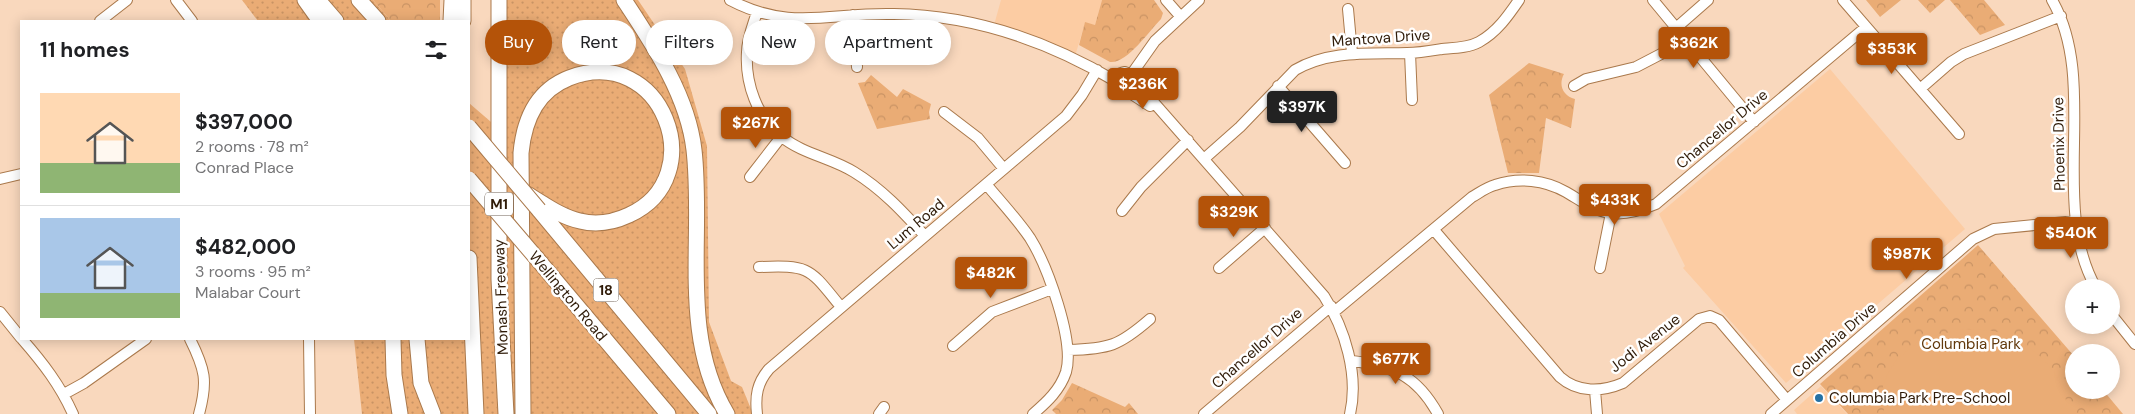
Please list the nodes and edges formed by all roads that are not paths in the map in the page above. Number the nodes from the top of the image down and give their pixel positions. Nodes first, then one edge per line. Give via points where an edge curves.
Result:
1 (127, 0) edge
2 (176, 0) edge
3 (305, 0) edge
4 (318, 0) edge
5 (360, 0) edge
6 (452, 0) edge
7 (463, 0) edge
8 (499, 0) edge
9 (624, 0) edge
10 (730, 0) edge
11 (1166, 0) edge
12 (1199, 0) edge
13 (1519, 0) edge
14 (1653, 0) edge
15 (1708, 0) edge
16 (1843, 0) edge
17 (2052, 0) edge
18 (1348, 9) dead end
19 (757, 12) junction
20 (853, 15) junction
21 (1180, 16) junction
22 (2061, 16) junction
23 (101, 20) edge
24 (191, 20) edge
25 (319, 20) edge
26 (335, 20) edge
27 (377, 20) edge
28 (451, 20) edge
29 (463, 20) edge
30 (1866, 27) junction
31 (1676, 28) junction
32 (1686, 41) junction
33 (1352, 53) junction
34 (1410, 53) junction
35 (857, 66) dead end
36 (1097, 70) junction
37 (1124, 78) junction
38 (1278, 86) junction
39 (1574, 86) dead end
40 (1920, 89) junction
41 (1412, 100) dead end
42 (944, 112) dead end
43 (1754, 122) junction
44 (470, 128) edge
45 (1959, 134) dead end
46 (781, 137) junction
47 (1188, 140) junction
48 (1205, 158) junction
49 (1345, 163) dead end
50 (1004, 169) junction
51 (20, 174) edge
52 (1, 177) edge
53 (750, 177) dead end
54 (470, 180) edge
55 (986, 184) junction
56 (539, 205) junction
57 (1122, 211) dead end
58 (1611, 213) junction
59 (2076, 221) junction
60 (1266, 228) junction
61 (1434, 230) junction
62 (925, 236) junction
63 (759, 267) dead end
64 (1219, 268) dead end
65 (1600, 268) dead end
66 (2093, 279) edge
67 (470, 280) edge
68 (1052, 289) junction
69 (841, 307) junction
70 (1332, 309) junction
71 (0, 312) edge
72 (1150, 319) dead end
73 (2120, 325) edge
74 (20, 336) edge
75 (24, 340) edge
76 (145, 340) edge
77 (190, 340) edge
78 (309, 340) edge
79 (393, 340) edge
80 (417, 340) edge
81 (2135, 344) edge
82 (953, 346) dead end
83 (1068, 350) junction
84 (1352, 362) junction
85 (1595, 390) junction
86 (64, 394) junction
87 (1787, 400) junction
88 (73, 414) edge
89 (199, 414) edge
90 (310, 414) edge
91 (400, 414) edge
92 (433, 414) edge
93 (476, 414) edge
94 (506, 414) edge
95 (522, 414) edge
96 (668, 414) edge
97 (710, 414) edge
98 (728, 414) edge
99 (757, 414) edge
100 (1033, 414) edge
101 (1204, 414) edge
102 (1350, 414) edge
103 (1438, 414) edge
104 (1597, 414) edge
105 (1771, 414) edge

1 - 23 street
2 - 24 street
3 - 25 highway
4 - 26 highway
5 - 27 highway
6 - 28 highway
7 - 29 highway
8 - 94 highway, Monash Freeway / M1 via 499,278
9 - 98 highway via 658,55 686,116 694,148 697,186 698,323 707,368
10 - 19 street
11 - 21 street
12 - 21 street
13 - 34 street, Mantova Drive via 1500,25 1478,42
14 - 31 street
15 - 31 street
16 - 30 street
17 - 22 street, Phoenix Drive
18 - 33 street
19 - 20 street via 801,19
19 - 46 street via 748,44 748,78 758,106
20 - 35 street
20 - 36 street via 908,14 984,25 1052,48
21 - 37 street
22 - 40 street via 1964,54
22 - 59 street, Phoenix Drive via 2072,58
30 - 40 street
30 - 43 street, Chancellor Drive
31 - 32 street
32 - 39 street via 1636,67 1586,79
32 - 43 street
33 - 34 street, Mantova Drive
33 - 38 street, Mantova Drive via 1305,64
34 - 41 street
36 - 37 street
36 - 50 street, Lum Road via 1071,110
37 - 47 street
38 - 48 street, Mantova Drive via 1240,127
38 - 49 street
40 - 45 street
42 - 50 street via 978,138
43 - 58 street, Chancellor Drive via 1656,204 1637,212
44 - 56 highway, 18, bridge via 523,191
46 - 53 street
46 - 62 street via 863,178 890,199
47 - 48 street
47 - 57 street
48 - 60 street
50 - 55 street, Lum Road
51 - 52 street
54 - 96 highway, Wellington Road / 18, bridge
55 - 62 street, Lum Road
55 - 68 street via 1028,236 1041,258
56 - 95 highway via 581,222 594,223 618,220 645,205 662,184 671,158 670,126 655,99 627,78 612,73 583,74 552,87 529,116 520,153
56 - 97 highway, 18
58 - 61 street, Chancellor Drive via 1585,204 1545,183 1523,180 1494,185 1472,197
58 - 65 street
59 - 66 street, Phoenix Drive via 2081,249
59 - 87 street, Columbia Drive via 1994,229 1973,239
60 - 64 street
60 - 70 street via 1315,284
61 - 70 street, Chancellor Drive
61 - 85 street, Jodi Avenue via 1560,377 1568,384
62 - 69 street, Lum Road
63 - 69 street via 796,266 807,270 819,279
67 - 93 highway, Monash Freeway
68 - 82 street via 992,312
68 - 83 street
69 - 99 street, Lum Road via 769,369 759,384 755,400
70 - 84 street
70 - 101 street, Chancellor Drive
71 - 74 street
72 - 83 street via 1119,343 1100,349
73 - 81 street
75 - 86 street via 48,368
76 - 86 street
77 - 89 street via 200,359 206,384
78 - 90 street
79 - 91 highway
80 - 92 highway via 421,382
83 - 100 street via 1062,382 1052,397
84 - 102 street
84 - 103 street via 1384,366 1406,375 1428,395
85 - 87 street, Jodi Avenue via 1612,388 1623,382 1699,319 1710,316 1719,320
85 - 104 street
86 - 88 street
87 - 105 street, Columbia Drive

